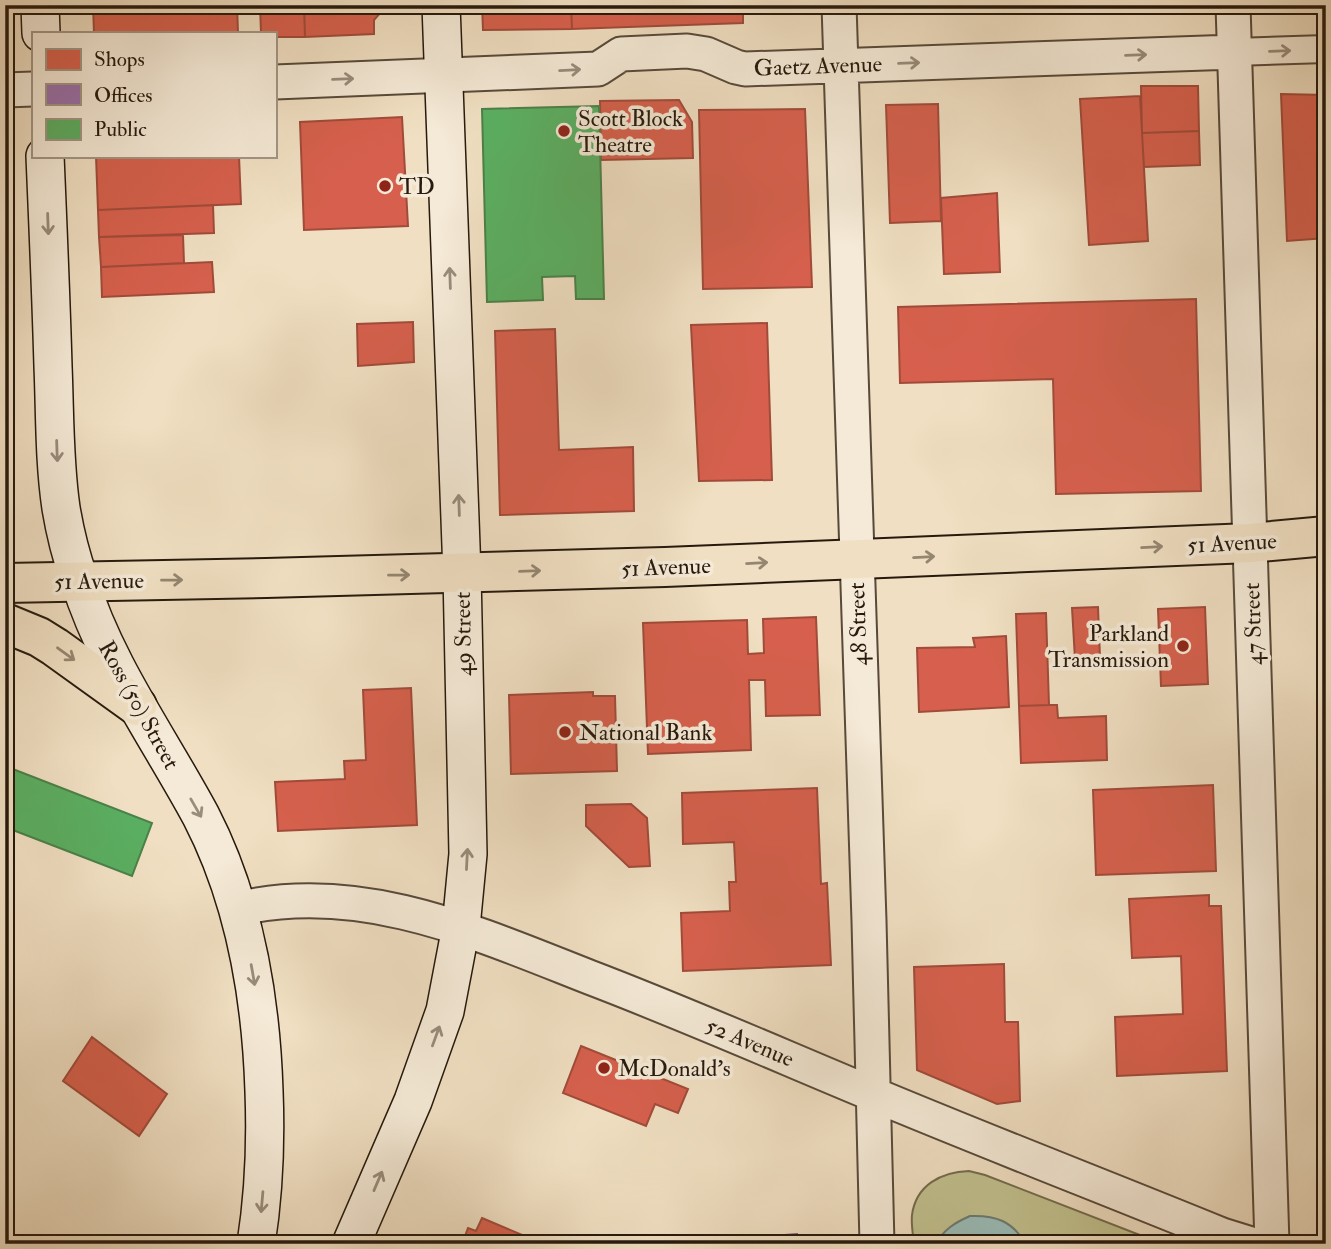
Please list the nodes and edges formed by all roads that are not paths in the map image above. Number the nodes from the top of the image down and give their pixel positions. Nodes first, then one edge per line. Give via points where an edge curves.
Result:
1 (40, 5) edge
2 (441, 5) edge
3 (839, 5) edge
4 (1233, 5) edge
5 (41, 32) edge
6 (1326, 49) edge
7 (1235, 52) junction
8 (841, 66) junction
9 (444, 75) junction
10 (276, 82) edge
11 (32, 89) edge
12 (5, 90) edge
13 (45, 158) edge
14 (1326, 536) edge
15 (1250, 542) junction
16 (856, 559) junction
17 (461, 573) junction
18 (79, 581) junction
19 (5, 583) edge
20 (5, 623) edge
21 (138, 706) junction
22 (237, 909) junction
23 (461, 927) junction
24 (873, 1094) junction
25 (256, 1244) edge
26 (351, 1244) edge
27 (877, 1244) edge
28 (1251, 1244) edge
29 (1272, 1244) edge

1 - 5 main road
2 - 9 main road, 49 Street
3 - 8 street, 48 Street
4 - 7 street, 47 Street
7 -> 6 street, Gaetz Avenue
8 -> 7 street, Gaetz Avenue
7 - 15 street, 47 Street
9 -> 8 street, Gaetz Avenue via 598,69 621,54 687,51 745,69
8 - 16 street, 48 Street
10 -> 9 street, Gaetz Avenue
17 -> 9 main road, 49 Street
11 - 12 street
13 -> 18 main road, Ross (50) Street via 58,479
14 - 15 main road, 51 Avenue
16 -> 15 main road, 51 Avenue
15 - 29 street, 47 Street
17 -> 16 main road, 51 Avenue
16 - 24 street, 48 Street
18 -> 17 main road, 51 Avenue
23 -> 17 main road, 49 Street via 468,854
18 - 19 main road, 51 Avenue
18 - 21 main road, Ross (50) Street via 89,611
20 -> 21 main road via 39,637
21 -> 22 main road, Ross (50) Street via 202,819
22 - 23 street, 52 Avenue via 279,901 358,903
22 -> 25 main road, Ross (50) Street via 254,975 263,1048 266,1140
23 - 24 street, 52 Avenue via 668,1007
26 -> 23 main road, 49 Street via 413,1101 445,1011
24 - 27 street, 48 Street
24 - 28 street, 52 Avenue

